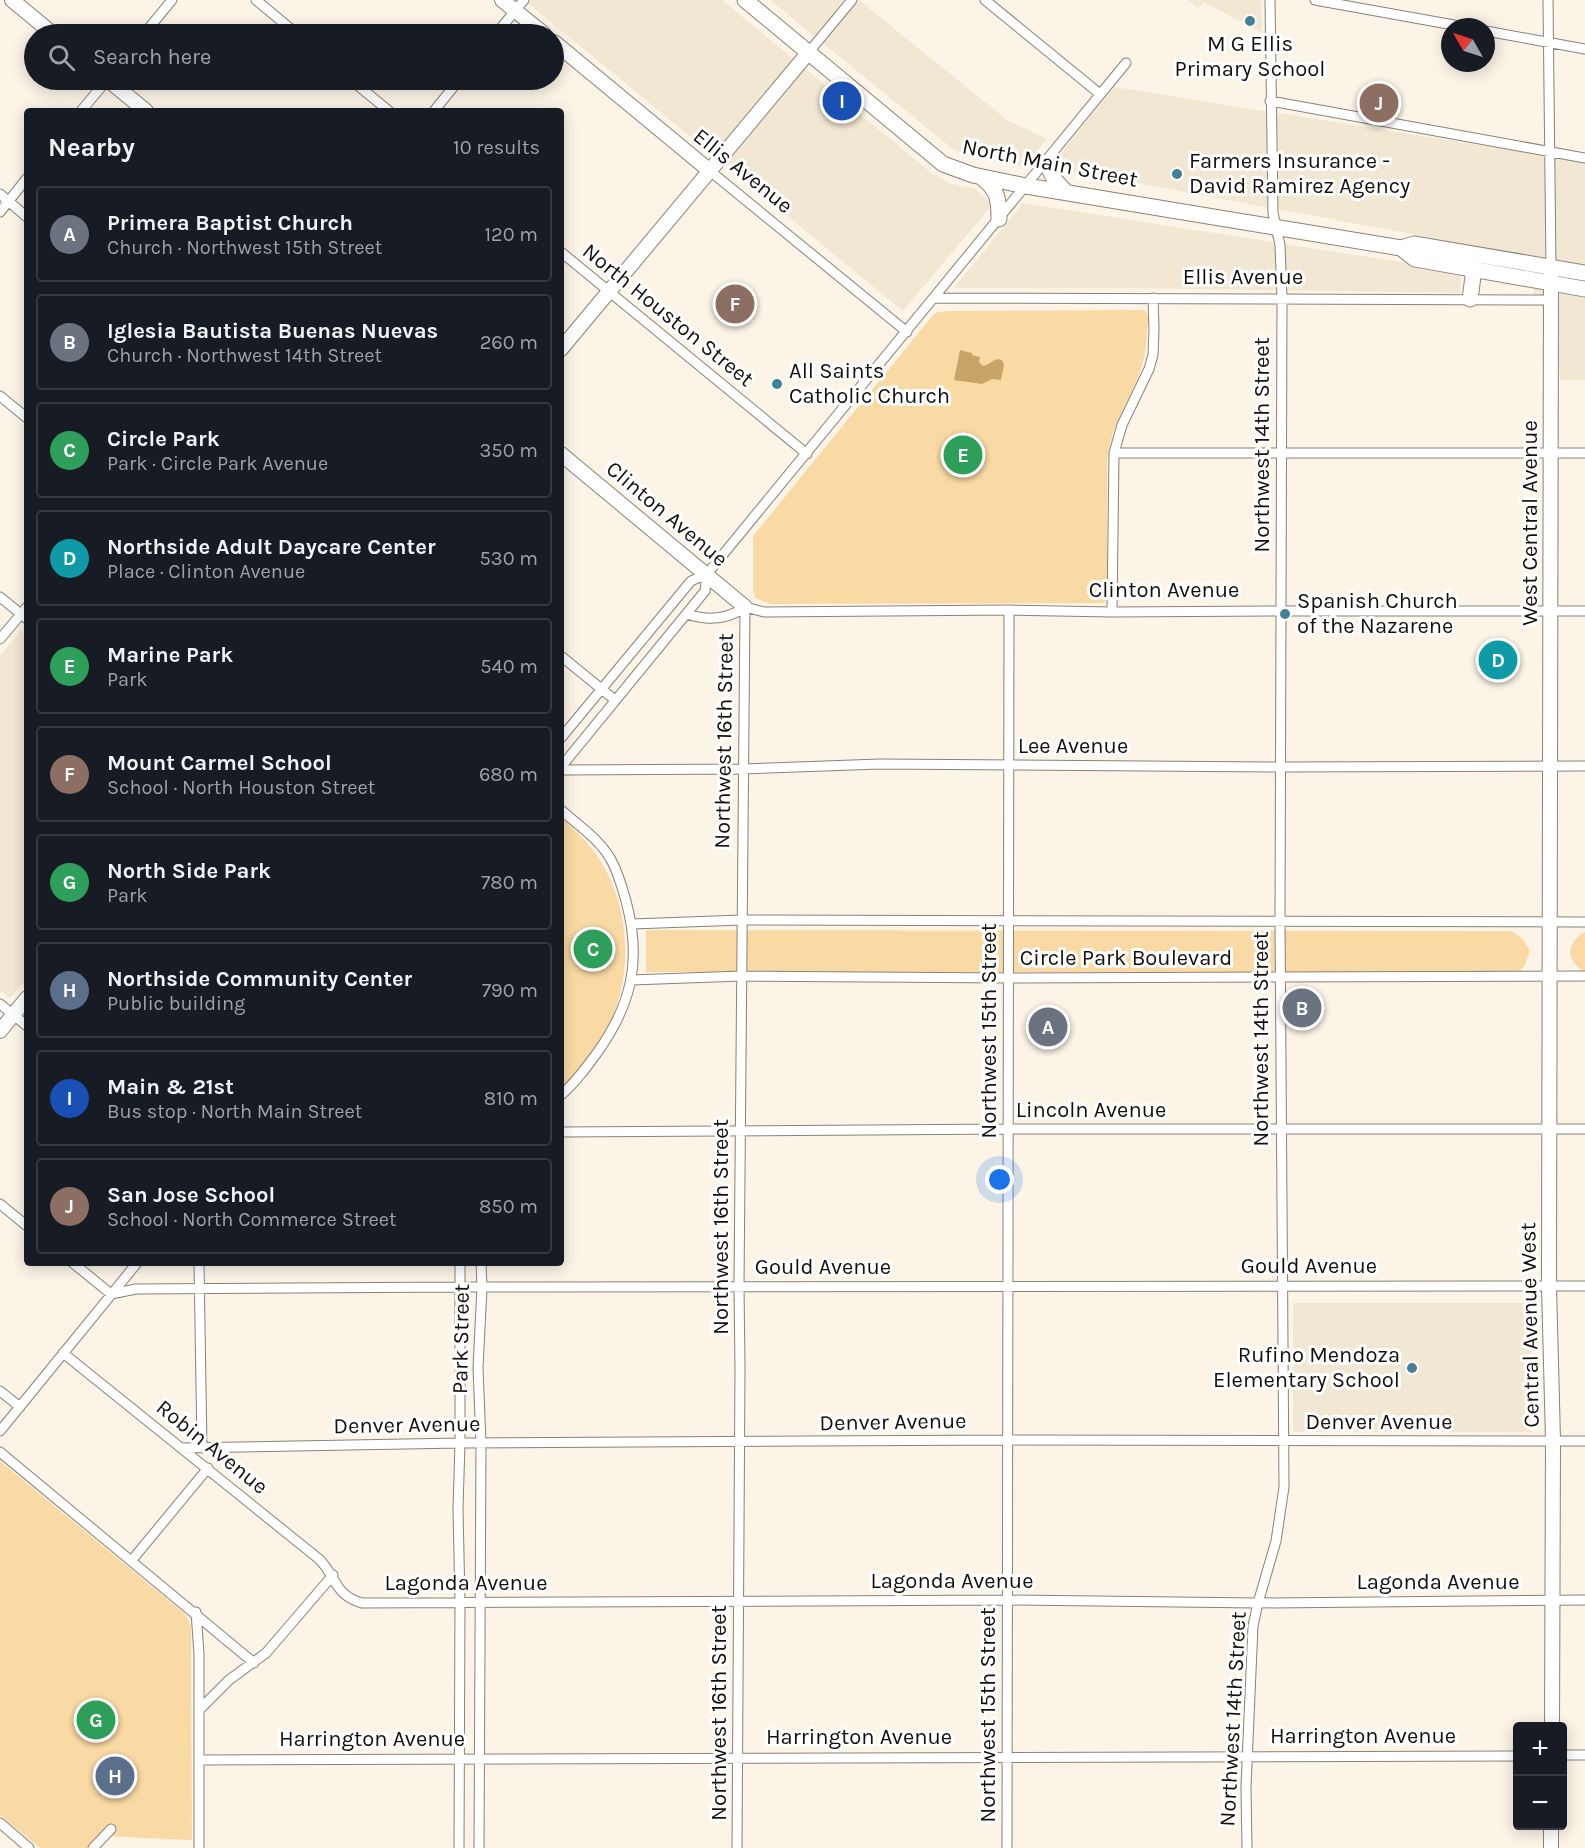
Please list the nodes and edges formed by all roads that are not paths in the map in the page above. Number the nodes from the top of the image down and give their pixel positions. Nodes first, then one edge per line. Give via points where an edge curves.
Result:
1 (12, 0) edge
2 (172, 0) edge
3 (256, 0) edge
4 (502, 0) edge
5 (745, 0) edge
6 (852, 0) edge
7 (985, 0) edge
8 (1270, 0) edge
9 (1315, 0) edge
10 (1548, 0) edge
11 (520, 5) edge
12 (1441, 23) edge
13 (41, 24) edge
14 (152, 24) edge
15 (285, 24) edge
16 (504, 24) edge
17 (536, 24) edge
18 (1495, 33) edge
19 (1549, 42) junction
20 (1585, 49) edge
21 (564, 50) edge
22 (808, 53) junction
23 (1126, 63) dead end
24 (99, 90) edge
25 (120, 90) edge
26 (363, 90) edge
27 (451, 90) edge
28 (1100, 94) junction
29 (1270, 101) junction
30 (84, 108) edge
31 (142, 108) edge
32 (385, 108) edge
33 (436, 108) edge
34 (1550, 152) junction
35 (1585, 158) edge
36 (1046, 162) junction
37 (710, 171) junction
38 (981, 177) junction
39 (24, 182) edge
40 (1026, 186) junction
41 (1065, 191) junction
42 (0, 195) edge
43 (9, 201) junction
44 (0, 212) edge
45 (24, 214) edge
46 (999, 219) junction
47 (1276, 227) junction
48 (1401, 248) junction
49 (564, 254) edge
50 (1474, 269) junction
51 (1585, 273) edge
52 (1551, 275) junction
53 (1585, 289) edge
54 (609, 291) junction
55 (935, 298) junction
56 (1153, 298) junction
57 (1282, 298) junction
58 (1470, 299) junction
59 (1551, 300) junction
60 (907, 332) junction
61 (564, 345) edge
62 (0, 396) edge
63 (24, 416) edge
64 (1114, 453) junction
65 (1281, 453) junction
66 (1551, 453) junction
67 (1585, 453) edge
68 (807, 454) junction
69 (564, 456) edge
70 (707, 574) junction
71 (0, 597) edge
72 (745, 607) junction
73 (1010, 610) junction
74 (1281, 611) junction
75 (1551, 611) junction
76 (1585, 611) edge
77 (24, 612) edge
78 (1112, 612) junction
79 (24, 614) edge
80 (687, 614) junction
81 (0, 639) edge
82 (564, 658) edge
83 (602, 689) junction
84 (615, 700) junction
85 (564, 734) edge
86 (564, 765) edge
87 (1009, 765) junction
88 (1550, 766) junction
89 (1585, 766) edge
90 (1280, 767) junction
91 (564, 769) edge
92 (743, 769) junction
93 (564, 813) edge
94 (742, 920) junction
95 (1009, 920) junction
96 (1280, 921) junction
97 (1550, 922) junction
98 (1585, 922) edge
99 (632, 924) junction
100 (742, 976) junction
101 (1551, 976) junction
102 (1585, 976) edge
103 (1280, 977) junction
104 (1009, 978) junction
105 (631, 980) junction
106 (24, 1002) edge
107 (0, 1004) edge
108 (13, 1015) junction
109 (24, 1024) edge
110 (0, 1031) edge
111 (564, 1092) edge
112 (1008, 1129) junction
113 (1550, 1129) junction
114 (1585, 1129) edge
115 (1281, 1130) junction
116 (564, 1132) edge
117 (740, 1132) junction
118 (0, 1204) edge
119 (24, 1224) edge
120 (77, 1266) edge
121 (134, 1266) edge
122 (199, 1266) edge
123 (460, 1266) edge
124 (481, 1266) edge
125 (739, 1286) junction
126 (1008, 1286) junction
127 (1283, 1286) junction
128 (1549, 1286) junction
129 (1585, 1286) edge
130 (460, 1287) junction
131 (482, 1287) junction
132 (199, 1289) junction
133 (111, 1294) junction
134 (63, 1353) junction
135 (0, 1391) edge
136 (20, 1407) junction
137 (0, 1431) edge
138 (1008, 1440) junction
139 (1553, 1440) junction
140 (1585, 1441) edge
141 (1284, 1442) junction
142 (460, 1443) junction
143 (481, 1443) junction
144 (740, 1443) junction
145 (182, 1448) junction
146 (202, 1448) junction
147 (0, 1452) edge
148 (208, 1468) junction
149 (132, 1560) junction
150 (333, 1575) junction
151 (1007, 1600) junction
152 (1552, 1600) junction
153 (1585, 1600) edge
154 (739, 1601) junction
155 (460, 1602) junction
156 (480, 1602) junction
157 (1258, 1603) junction
158 (195, 1612) junction
159 (255, 1663) junction
160 (199, 1710) junction
161 (1552, 1722) edge
162 (1567, 1755) edge
163 (1585, 1755) edge
164 (1248, 1756) junction
165 (1513, 1756) edge
166 (738, 1757) junction
167 (1007, 1757) junction
168 (460, 1758) junction
169 (479, 1758) junction
170 (200, 1760) junction
171 (0, 1823) edge
172 (111, 1829) dead end
173 (1551, 1830) edge
174 (29, 1848) edge
175 (93, 1848) edge
176 (198, 1848) edge
177 (459, 1848) edge
178 (479, 1848) edge
179 (738, 1848) edge
180 (1007, 1848) edge
181 (1247, 1848) edge
182 (1551, 1848) edge

1 - 13 street
2 - 14 street
3 - 15 street
4 - 11 street
5 - 22 main road, North Main Street
6 - 22 street
7 - 28 street
8 - 29 street, Northwest 14th Street
9 - 12 street
10 - 19 street
11 - 16 street
11 - 17 street
18 - 19 street
19 - 20 street
19 - 34 street
21 - 37 street, Ellis Avenue
22 - 37 street
22 - 38 main road, North Main Street via 944,164
23 - 28 street
24 - 30 street
25 - 31 street
26 - 32 street
27 - 33 street
28 - 36 street
29 - 34 street
29 - 47 street, Northwest 14th Street
34 - 35 street
34 - 52 street
36 - 40 street
36 - 41 main road
37 - 54 street
37 - 60 street, Ellis Avenue
38 - 40 main road, North Main Street
38 - 46 main road via 993,186
39 - 43 street
40 - 41 main road, North Main Street
40 - 46 street
41 - 47 main road, North Main Street
42 - 43 street
43 - 44 street
43 - 45 street
46 - 55 street
47 - 48 main road, North Main Street
47 - 57 street, Northwest 14th Street
48 - 50 main road, North Main Street via 1415,259
48 - 52 main road, North Main Street via 1414,244
49 - 54 street, North Houston Street
50 - 52 main road, North Main Street
50 - 58 main road
51 - 52 main road, North Main Street
52 - 53 main road, North Main Street
52 - 59 street, West Central Avenue
54 - 61 street
54 - 68 street, North Houston Street
55 - 56 street, Ellis Avenue
55 - 60 street
56 - 57 street, Ellis Avenue
56 - 64 street via 1153,355
57 - 58 street, Ellis Avenue
57 - 65 street, Northwest 14th Street
58 - 59 street, Ellis Avenue
59 - 66 street, West Central Avenue
60 - 68 street
62 - 63 street
64 - 65 street
64 - 78 street
65 - 66 street
65 - 74 street, Northwest 14th Street
66 - 67 street
66 - 75 street, West Central Avenue
68 - 70 street
69 - 70 street, Clinton Avenue
70 - 72 street, Clinton Avenue
70 - 80 street via 705,591
70 - 83 street via 691,581
71 - 77 street
72 - 73 street, Clinton Avenue via 764,612
72 - 80 street via 727,617 698,618
72 - 92 street, Northwest 16th Street
73 - 78 street, Clinton Avenue
73 - 87 street, Northwest 15th Street
74 - 75 street, Clinton Avenue
74 - 78 street, Clinton Avenue
74 - 90 street, Northwest 14th Street
75 - 76 street, Clinton Avenue
75 - 88 street, West Central Avenue
79 - 81 street
80 - 84 street
82 - 83 street
83 - 84 street
83 - 85 street
84 - 86 street
87 - 90 street, Lee Avenue
87 - 92 street, Lee Avenue
87 - 95 street, Northwest 15th Street
88 - 89 street, Lee Avenue
88 - 90 street, Lee Avenue
88 - 97 street, West Central Avenue
90 - 96 street, Northwest 14th Street
91 - 92 street, Lee Avenue
92 - 94 street, Northwest 16th Street
93 - 99 street via 610,856
94 - 95 street, Circle Park Boulevard
94 - 99 street, Circle Park Boulevard
94 - 100 street, Northwest 16th Street
95 - 96 street, Circle Park Boulevard
95 - 104 street, Northwest 15th Street
96 - 97 street, Circle Park Boulevard
96 - 103 street, Northwest 14th Street
97 - 98 street, Circle Park Boulevard
97 - 101 street, Central Avenue West
99 - 105 street
100 - 104 street, Circle Park Boulevard
100 - 105 street, Circle Park Boulevard
100 - 117 street, Northwest 16th Street
101 - 102 street, Circle Park Boulevard
101 - 103 street, Circle Park Boulevard
101 - 113 street, Central Avenue West
103 - 104 street, Circle Park Boulevard
103 - 115 street, Northwest 14th Street
104 - 112 street, Northwest 15th Street
105 - 111 street via 620,1015 604,1043
106 - 108 street
107 - 108 street
108 - 109 street
108 - 110 street
112 - 115 street, Lincoln Avenue
112 - 117 street, Lincoln Avenue
112 - 126 street, Northwest 15th Street
113 - 114 street, Lincoln Avenue
113 - 115 street, Lincoln Avenue
113 - 128 street, Central Avenue West
115 - 127 street, Northwest 14th Street
116 - 117 street, Lincoln Avenue
117 - 125 street, Northwest 16th Street
118 - 119 street
120 - 133 street
121 - 133 street
122 - 132 street
123 - 130 street, Park Street
124 - 131 street, Park Street
125 - 126 street, Gould Avenue
125 - 131 street, Gould Avenue
125 - 144 street, Northwest 16th Street
126 - 127 street, Gould Avenue
126 - 138 street, Northwest 15th Street
127 - 128 street, Gould Avenue
127 - 141 street, Northwest 14th Street
128 - 129 street, Gould Avenue
128 - 139 street, Central Avenue West
130 - 131 street, Gould Avenue
130 - 132 street, Gould Avenue
130 - 142 street, Park Street
131 - 143 street, Park Street via 478,1368
132 - 133 street, Gould Avenue via 136,1289
132 - 146 street
133 - 134 street
134 - 136 street
134 - 145 street, Robin Avenue
135 - 136 street
136 - 137 street
138 - 141 street, Denver Avenue
138 - 144 street, Denver Avenue
138 - 151 street, Northwest 15th Street
139 - 140 street, Denver Avenue
139 - 141 street, Denver Avenue
139 - 152 street, Central Avenue West
141 - 157 street, Northwest 14th Street via 1284,1487 1276,1541
142 - 143 street, Denver Avenue
142 - 146 street, Denver Avenue
142 - 155 street, Park Street
143 - 144 street, Denver Avenue
143 - 156 street, Park Street
144 - 154 street, Northwest 16th Street
145 - 146 street, Denver Avenue
145 - 148 street, Robin Avenue
147 - 149 street
148 - 149 street
148 - 150 street, Robin Avenue via 319,1559
149 - 158 street
150 - 155 street, Lagonda Avenue via 344,1595 362,1603
150 - 159 street
151 - 154 street, Lagonda Avenue
151 - 157 street, Lagonda Avenue
151 - 167 street, Northwest 15th Street
152 - 153 street, Lagonda Avenue
152 - 157 street, Lagonda Avenue
152 - 161 street, Central Avenue West
154 - 156 street, Lagonda Avenue
154 - 166 street, Northwest 16th Street
155 - 156 street, Lagonda Avenue
155 - 168 street, Park Street
156 - 169 street, Park Street
157 - 164 street, Northwest 14th Street via 1253,1626
158 - 159 street
158 - 160 street
159 - 160 street via 229,1680
160 - 170 street
162 - 163 street
164 - 165 street, Harrington Avenue
164 - 167 street, Harrington Avenue
164 - 181 street, Northwest 14th Street
166 - 167 street, Harrington Avenue
166 - 169 street, Harrington Avenue
166 - 179 street, Northwest 16th Street
167 - 180 street, Northwest 15th Street
168 - 169 street, Harrington Avenue
168 - 170 street, Harrington Avenue
168 - 177 street, Park Street
169 - 178 street, Park Street
170 - 176 street
171 - 174 street
172 - 175 street
173 - 182 street

